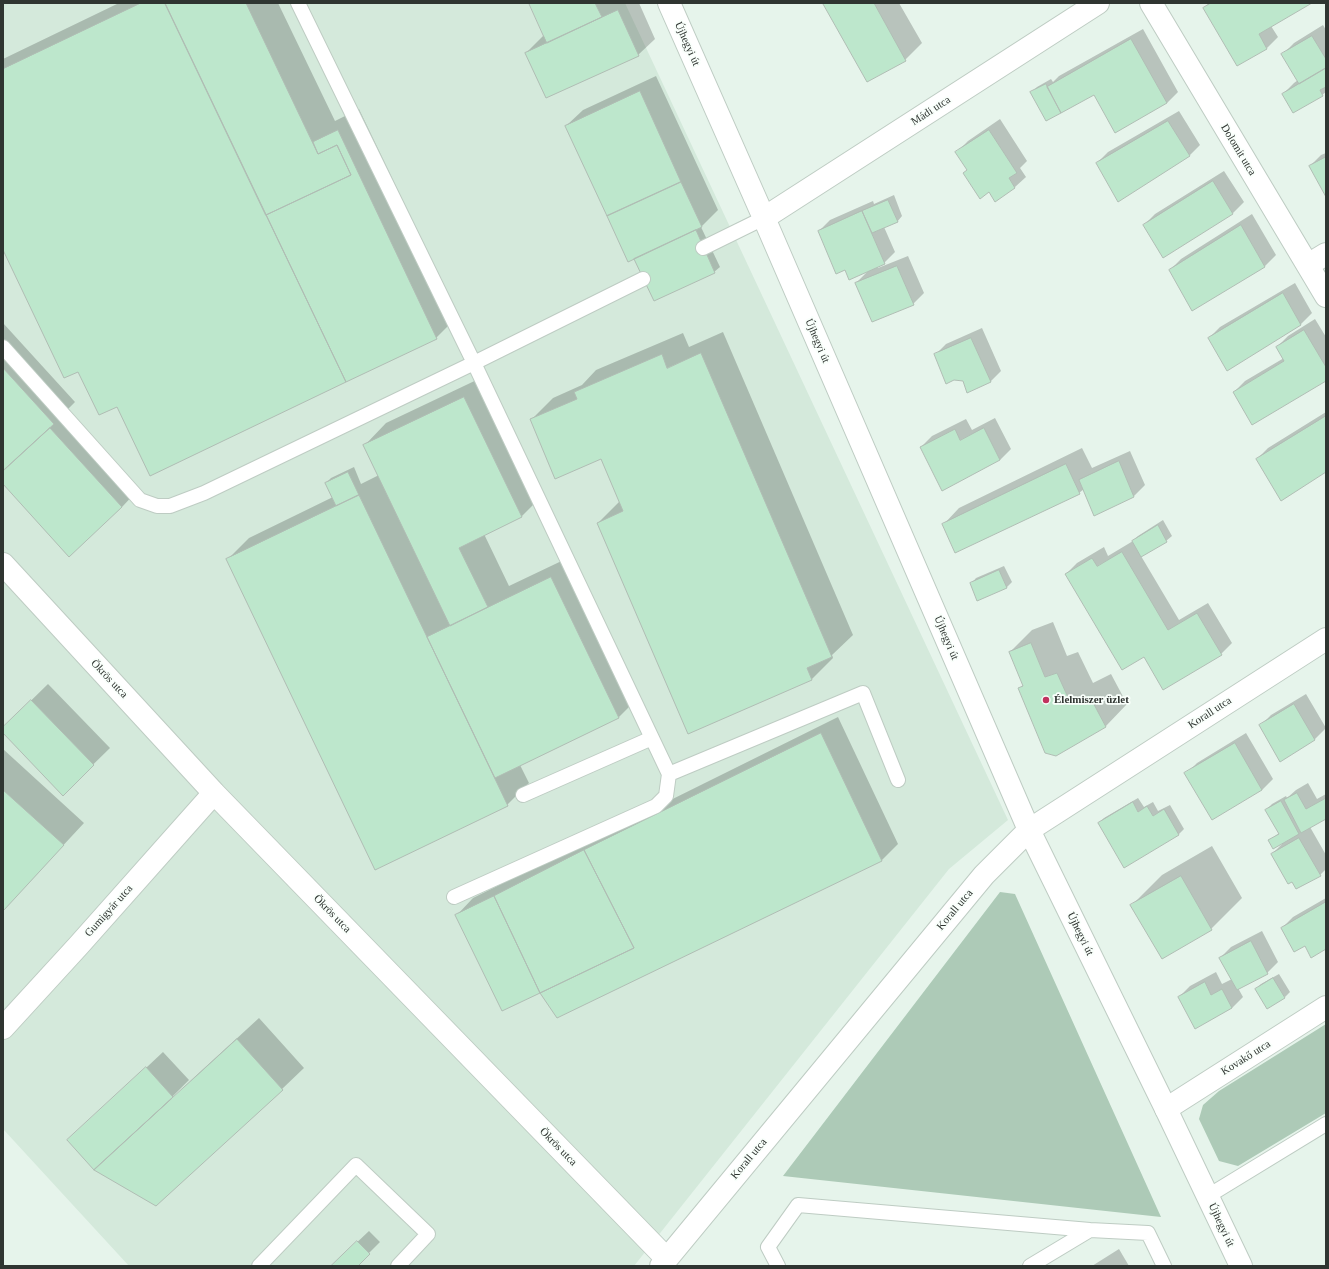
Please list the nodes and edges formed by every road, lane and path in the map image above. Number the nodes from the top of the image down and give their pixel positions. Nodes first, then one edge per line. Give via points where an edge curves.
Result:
1 (298, 3) edge
2 (669, 3) edge
3 (1098, 3) edge
4 (1151, 3) edge
5 (764, 218) junction
6 (704, 248) dead end
7 (1326, 254) edge
8 (1308, 265) junction
9 (643, 279) dead end
10 (1326, 296) edge
11 (3, 347) edge
12 (474, 363) junction
13 (3, 564) edge
14 (1326, 639) edge
15 (652, 738) junction
16 (669, 774) junction
17 (898, 780) dead end
18 (214, 793) junction
19 (523, 795) dead end
20 (1028, 830) junction
21 (454, 897) dead end
22 (1326, 1007) edge
23 (3, 1028) edge
24 (1166, 1109) junction
25 (1326, 1124) edge
26 (1208, 1196) junction
27 (1090, 1230) junction
28 (664, 1263) edge
29 (259, 1266) edge
30 (398, 1266) edge
31 (778, 1266) edge
32 (1030, 1266) edge
33 (1164, 1266) edge
34 (1241, 1266) edge

1 - 12 lane
2 - 5 street, Újhegyi út
3 - 5 street, Mádi utca
4 - 8 street, Dolomit utca
5 - 6 lane
5 - 20 street, Újhegyi út
7 - 8 street
8 - 10 street, Dolomit utca
9 - 12 lane
11 - 12 lane via 140,500 157,506 170,506 204,493
12 - 15 lane
13 - 18 street, Ökrös utca
14 - 20 street, Korall utca
15 - 16 lane
15 - 19 lane
16 - 17 lane via 863,693
16 - 21 lane via 666,796 656,806
18 - 23 street, Gumigyár utca
18 - 28 street, Ökrös utca
20 - 24 street, Újhegyi út
20 - 28 street, Korall utca via 984,875
22 - 24 street, Kovakő utca
24 - 26 street, Újhegyi út
25 - 26 lane
26 - 34 street, Újhegyi út
27 - 31 lane via 798,1206 768,1247
27 - 32 lane
27 - 33 lane via 1148,1233
29 - 30 lane via 356,1165 428,1234

